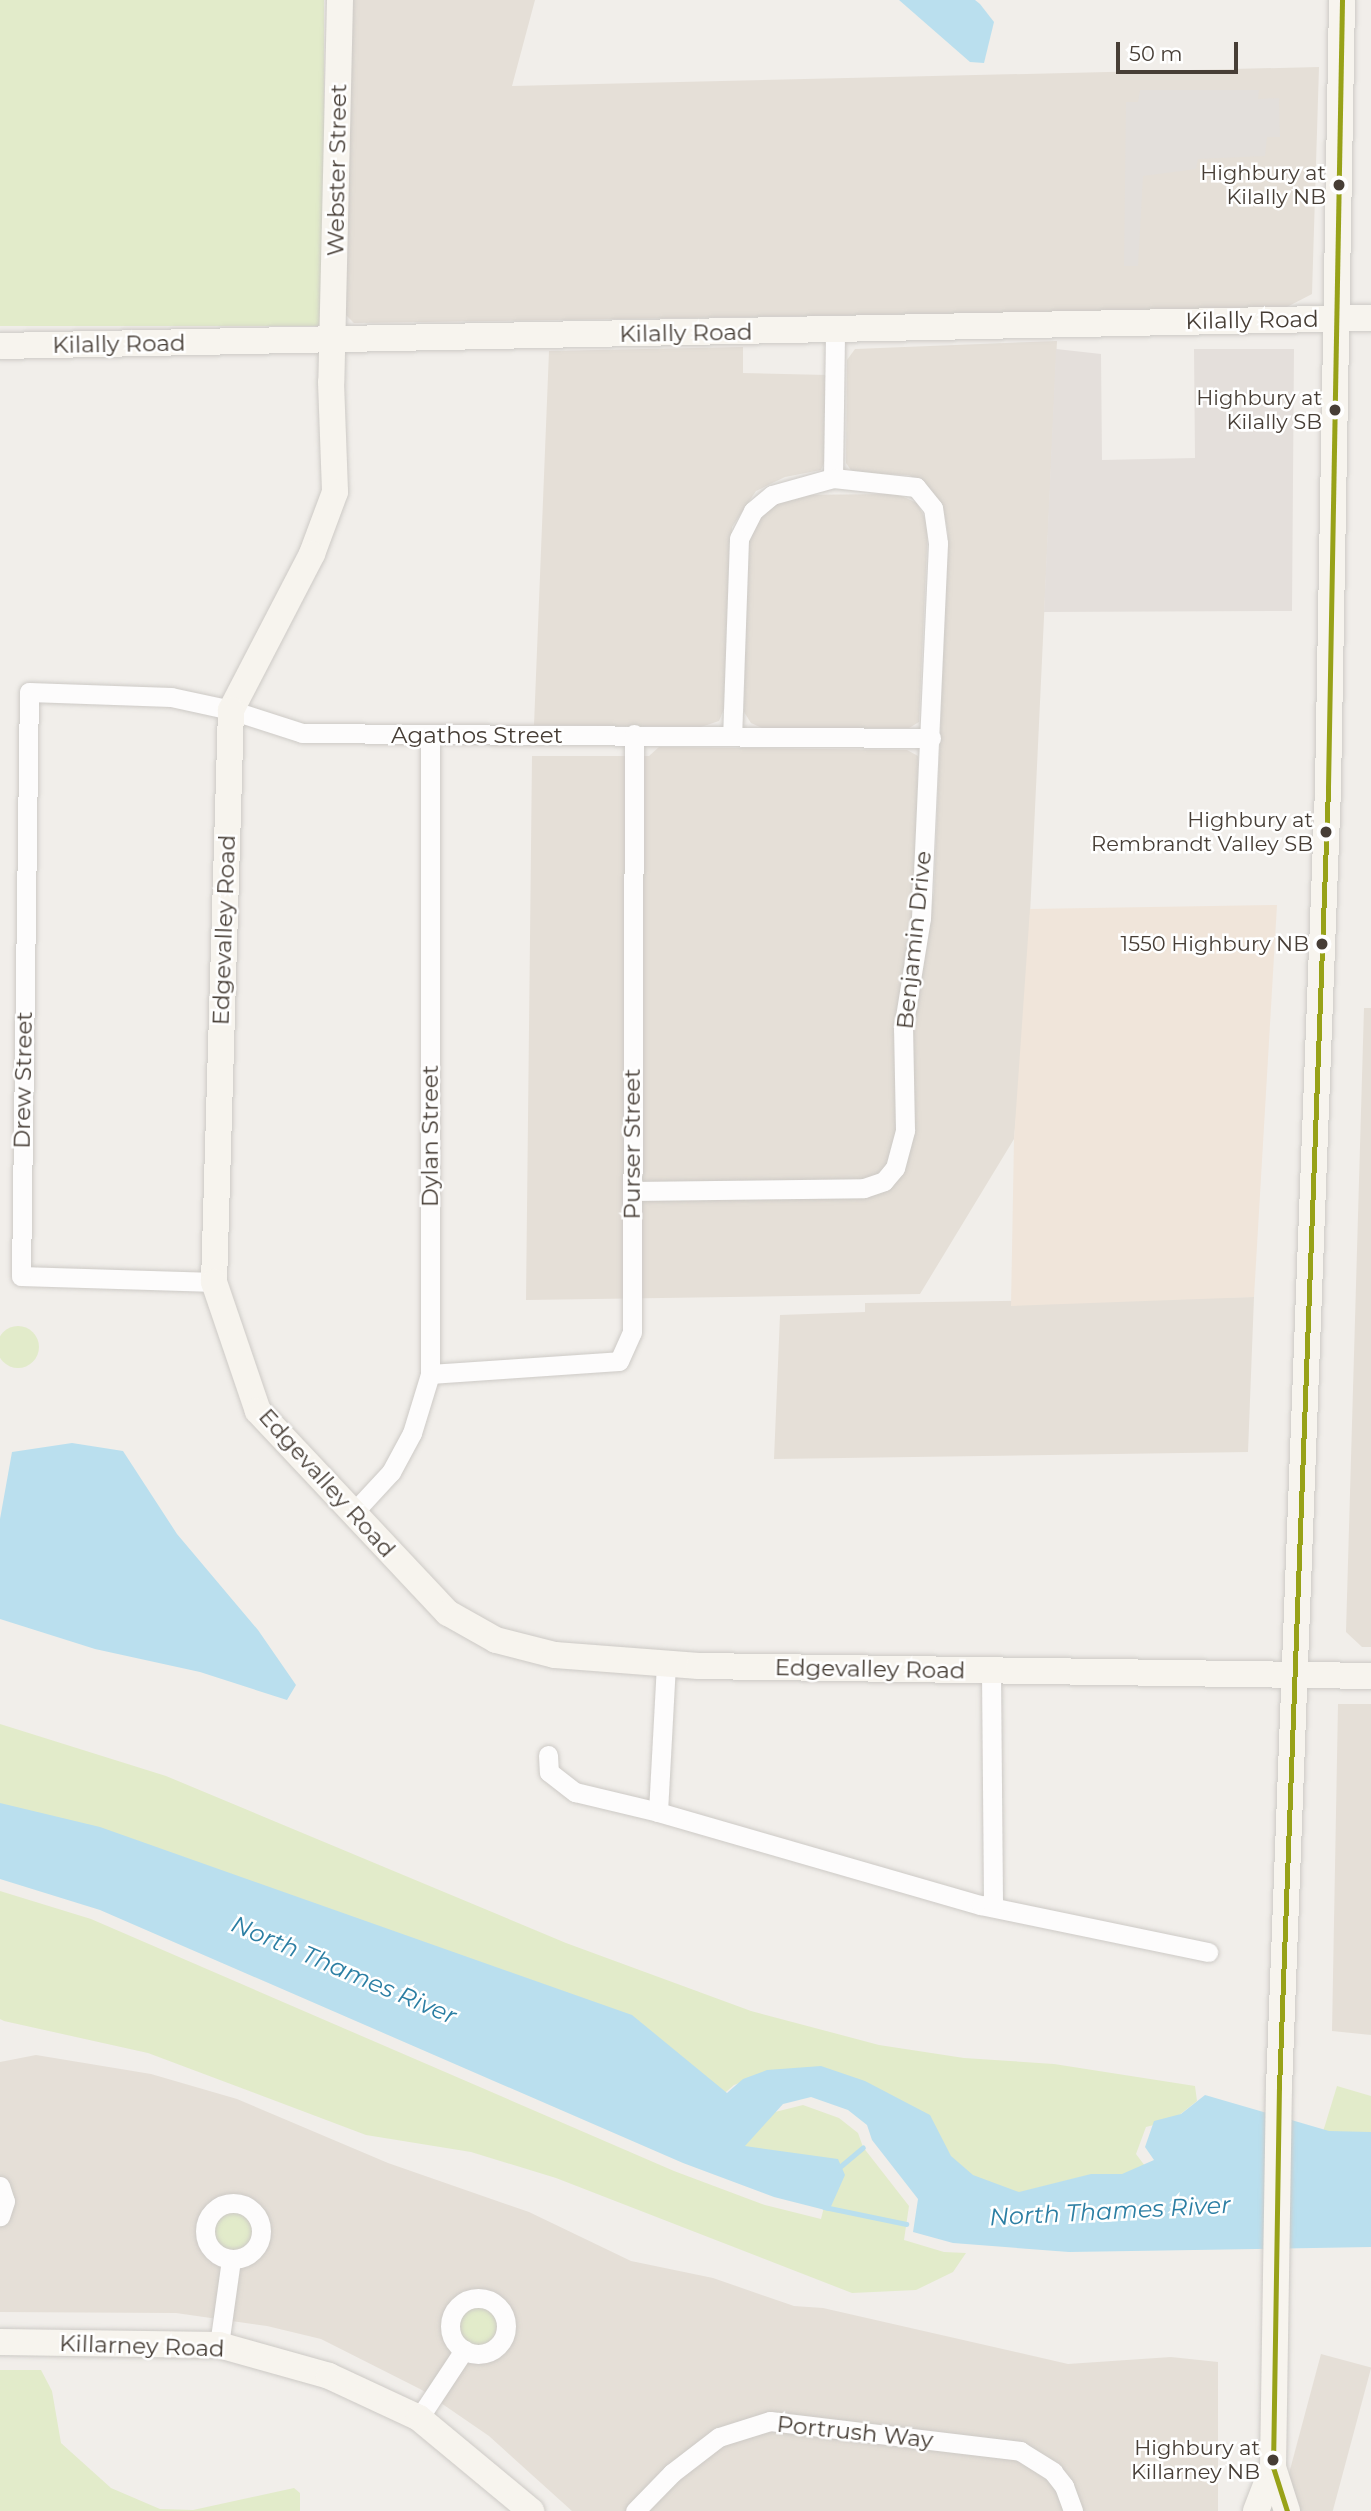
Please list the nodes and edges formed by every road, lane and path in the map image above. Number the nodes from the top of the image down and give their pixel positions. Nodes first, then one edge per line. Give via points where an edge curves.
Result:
1 (340, 0) edge
2 (1342, 0) edge
3 (1335, 318) junction
4 (1371, 318) edge
5 (835, 330) junction
6 (334, 340) junction
7 (0, 346) edge
8 (833, 478) junction
9 (29, 692) joint
10 (231, 709) junction
11 (634, 734) junction
12 (732, 735) junction
13 (430, 736) junction
14 (931, 738) junction
15 (632, 1191) junction
16 (214, 1282) junction
17 (430, 1374) junction
18 (353, 1513) junction
19 (666, 1664) junction
20 (991, 1672) junction
21 (1296, 1676) junction
22 (1371, 1676) edge
23 (548, 1755) dead end
24 (658, 1812) junction
25 (993, 1907) junction
26 (1208, 1952) dead end
27 (0, 2186) edge
28 (0, 2216) edge
29 (231, 2260) dead end
30 (0, 2342) edge
31 (219, 2345) junction
32 (464, 2350) dead end
33 (419, 2418) junction
34 (1273, 2468) junction
35 (531, 2511) edge
36 (635, 2511) edge
37 (1073, 2511) edge
38 (1256, 2511) edge
39 (1287, 2511) edge

1 - 6 street, Webster Street
2 - 3 street
3 - 4 street, Kilally Road
3 - 5 street, Kilally Road
3 - 21 street via 1328,800
5 - 6 street, Kilally Road
5 - 8 street
6 - 7 street, Kilally Road
6 - 10 street, Edgevalley Road via 335,492 312,554
8 - 12 street, Benjamin Drive via 772,495 753,511 739,539
8 - 14 street, Benjamin Drive via 916,487 933,508 937,543
9 - 10 street, Agathos Street via 171,697
9 - 16 street, Drew Street via 21,1276
10 - 13 street, Agathos Street via 302,733
10 - 16 street, Edgevalley Road
11 - 12 street, Agathos Street
11 - 13 street, Agathos Street
11 - 15 street, Purser Street
12 - 14 street, Agathos Street
13 - 17 street, Dylan Street
14 - 15 street, Benjamin Drive via 921,918 903,1029 905,1130 895,1168 884,1181 864,1188
15 - 17 street, Purser Street via 632,1332 619,1361
16 - 18 street, Edgevalley Road via 258,1411
17 - 18 street, Dylan Street via 412,1433 391,1472
18 - 19 street, Edgevalley Road via 448,1612 496,1640 555,1655
19 - 20 street, Edgevalley Road
19 - 24 street
20 - 21 street, Edgevalley Road
20 - 25 street
21 - 22 street, Edgevalley Road
21 - 34 street via 1279,2088
23 - 24 street via 549,1772 575,1792
24 - 25 street
25 - 26 street
27 - 28 street via 5,2201
29 - 31 street
30 - 31 street, Killarney Road
31 - 33 street, Killarney Road via 329,2376
32 - 33 street
33 - 35 street, Killarney Road
34 - 38 street
34 - 39 street
36 - 37 street, Portrush Way via 672,2473 719,2437 770,2421 1020,2451 1054,2472

